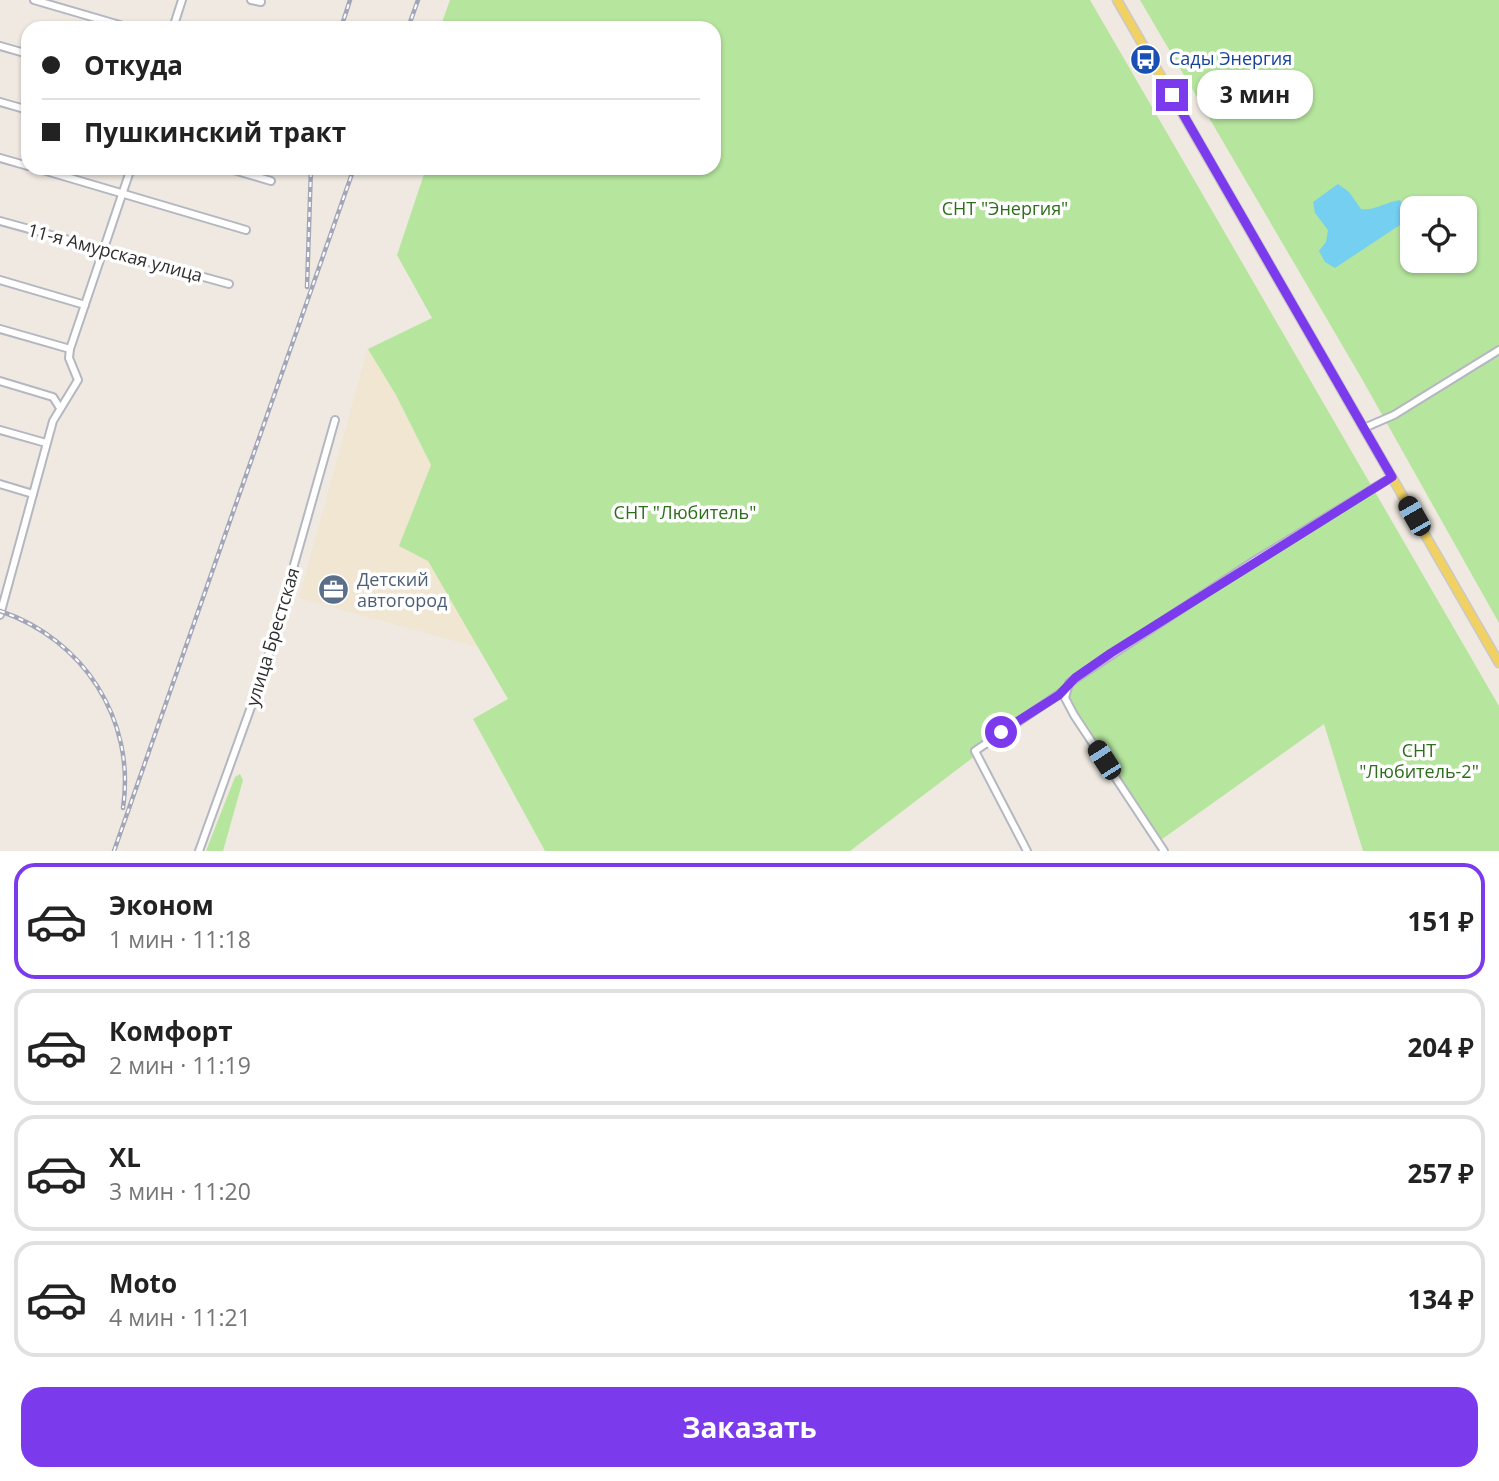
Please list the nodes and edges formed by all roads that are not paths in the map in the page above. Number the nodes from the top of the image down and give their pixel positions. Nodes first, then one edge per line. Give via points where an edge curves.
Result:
1 (34, 0) edge
2 (182, 0) edge
3 (251, 0) edge
4 (1117, 0) edge
5 (261, 2) dead end
6 (106, 21) edge
7 (175, 21) edge
8 (0, 46) edge
9 (21, 52) edge
10 (0, 102) edge
11 (21, 108) edge
12 (0, 158) edge
13 (21, 164) edge
14 (60, 175) edge
15 (128, 175) edge
16 (251, 175) edge
17 (271, 181) dead end
18 (122, 193) junction
19 (0, 221) edge
20 (246, 230) dead end
21 (104, 250) junction
22 (0, 280) edge
23 (229, 284) dead end
24 (85, 305) junction
25 (0, 329) edge
26 (70, 349) junction
27 (1499, 350) edge
28 (0, 381) edge
29 (60, 408) junction
30 (335, 420) dead end
31 (1364, 428) junction
32 (0, 430) edge
33 (46, 443) junction
34 (1392, 477) junction
35 (0, 484) edge
36 (33, 494) junction
37 (0, 615) edge
38 (1499, 663) edge
39 (1065, 690) junction
40 (199, 851) edge
41 (1027, 851) edge
42 (1164, 851) edge

1 - 6 street
2 - 7 street
3 - 5 street
4 - 31 main road
8 - 9 street
10 - 11 street
12 - 13 street
14 - 18 street
15 - 18 street
16 - 17 street
18 - 20 street
18 - 21 street
19 - 21 street, 11-я Амурская улица
21 - 23 street, 11-я Амурская улица
21 - 24 street
22 - 24 street
24 - 26 street
25 - 26 street
26 - 29 street via 78,380
27 - 31 street via 1394,415
28 - 29 street via 53,397
29 - 33 street
30 - 40 street, улица Брестская via 264,671
31 - 34 main road
32 - 33 street
33 - 36 street
34 - 38 main road
34 - 39 street via 1111,653
35 - 36 street
36 - 37 street
39 - 41 street via 975,751
39 - 42 street via 1074,715

